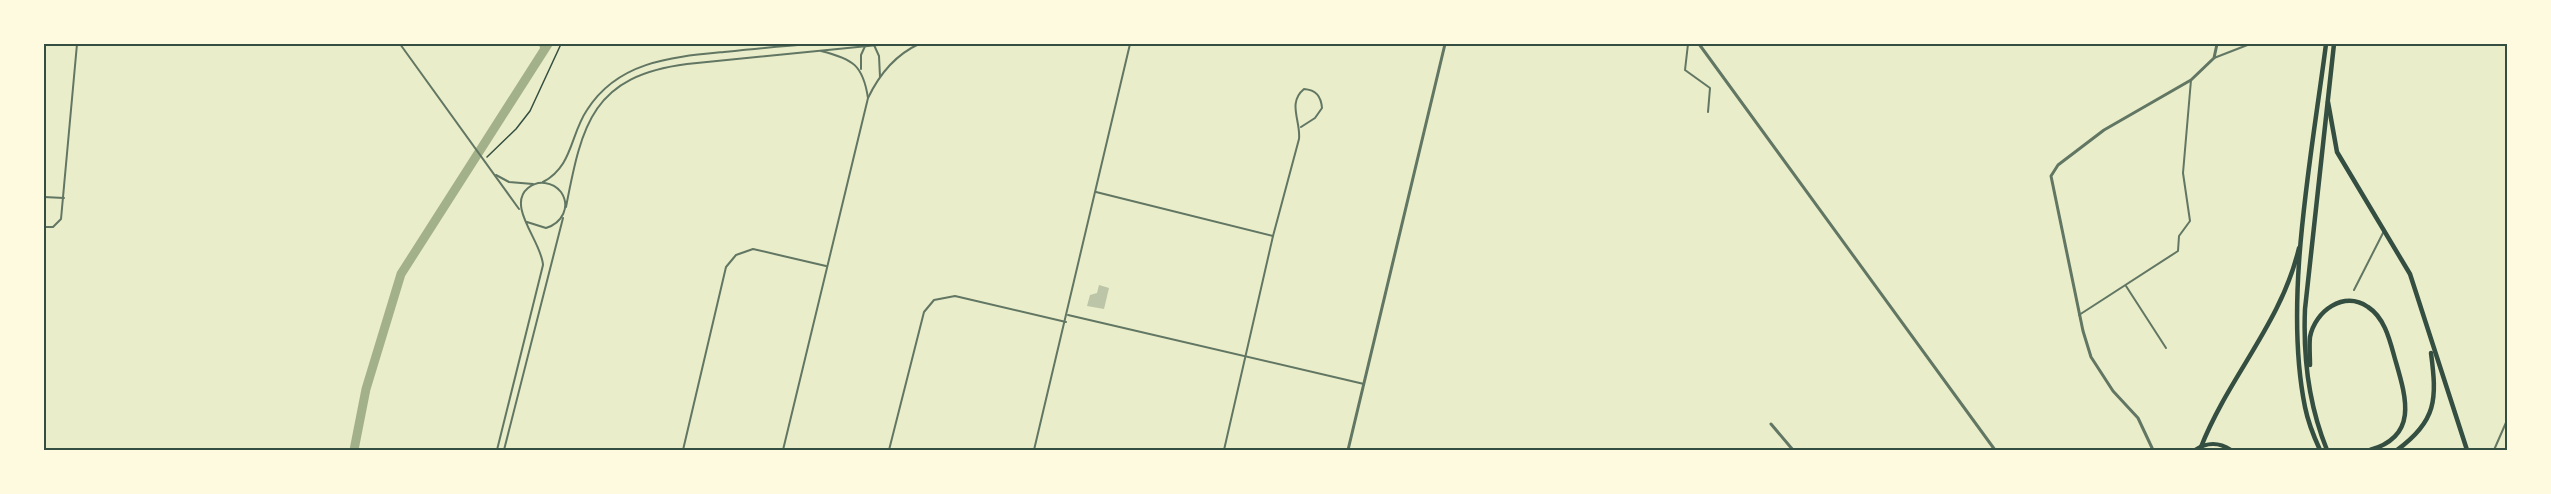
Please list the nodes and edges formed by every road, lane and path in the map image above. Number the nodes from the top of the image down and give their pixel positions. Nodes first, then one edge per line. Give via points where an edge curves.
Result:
1 (77, 44) edge
2 (400, 44) edge
3 (561, 44) edge
4 (811, 44) edge
5 (873, 44) edge
6 (888, 44) edge
7 (919, 44) edge
8 (1130, 44) edge
9 (1445, 44) edge
10 (1688, 44) edge
11 (1700, 44) edge
12 (2217, 44) edge
13 (2250, 44) edge
14 (2326, 44) edge
15 (2334, 44) edge
16 (866, 45) edge
17 (822, 51) junction
18 (2214, 58) junction
19 (862, 72) junction
20 (880, 77) junction
21 (2191, 80) junction
22 (2328, 93) junction
23 (868, 98) junction
24 (1708, 112) dead end
25 (1301, 127) junction
26 (483, 158) junction
27 (494, 173) junction
28 (543, 182) junction
29 (537, 183) junction
30 (1096, 192) junction
31 (44, 196) edge
32 (64, 198) junction
33 (566, 207) junction
34 (521, 211) junction
35 (564, 213) junction
36 (527, 222) junction
37 (44, 226) edge
38 (2384, 231) junction
39 (1273, 236) junction
40 (2302, 237) junction
41 (827, 266) junction
42 (2126, 286) junction
43 (2354, 290) dead end
44 (1068, 315) junction
45 (2079, 315) junction
46 (1066, 322) junction
47 (2430, 343) junction
48 (2166, 348) dead end
49 (1247, 357) junction
50 (2309, 379) junction
51 (1364, 384) junction
52 (2508, 418) edge
53 (1771, 424) dead end
54 (2201, 447) junction
55 (497, 450) edge
56 (504, 450) edge
57 (683, 450) edge
58 (783, 450) edge
59 (889, 450) edge
60 (1034, 450) edge
61 (1224, 450) edge
62 (1348, 450) edge
63 (1793, 450) edge
64 (1995, 450) edge
65 (2153, 450) edge
66 (2196, 450) edge
67 (2231, 450) edge
68 (2320, 450) edge
69 (2327, 450) edge
70 (2370, 450) edge
71 (2397, 450) edge
72 (2467, 450) edge
73 (2494, 450) edge

1 - 32 street
2 - 26 street
3 - 26 path via 526,117
4 - 28 street via 666,58 629,71 592,102 565,164
5 - 6 street
5 - 16 street
5 - 20 street via 879,56
7 - 20 street via 897,57
8 - 30 street
9 - 51 street
10 - 24 street via 1685,70 1710,88
11 - 64 street
12 - 18 street
13 - 18 street
14 - 40 highway
15 - 22 highway
16 - 17 street
16 - 19 street via 861,55
17 - 19 street via 846,59
17 - 33 street via 666,66 626,81 605,99 589,122
18 - 21 street
19 - 23 street
20 - 23 street
21 - 42 street via 2183,173 2190,221 2181,232 2176,254
21 - 45 street via 2104,130 2051,176
22 - 38 highway via 2337,152
22 - 50 highway via 2304,309
23 - 41 street
25 - 25 street via 1295,111 1298,94 1304,89 1313,90 1322,108
25 - 39 street
26 - 27 street
27 - 29 street via 509,182
27 - 34 street
28 - 29 street
28 - 33 street via 558,188
29 - 34 street via 525,191
30 - 39 street
30 - 44 street
31 - 32 street
32 - 37 street via 58,224
33 - 35 street
34 - 36 street
35 - 36 street via 558,222 546,228
35 - 56 street
36 - 55 street via 543,265
38 - 43 street
38 - 47 highway via 2410,274
39 - 49 street
40 - 54 highway via 2277,311 2212,418
40 - 68 highway via 2298,307 2301,387
41 - 57 street via 753,249 736,255 726,267
41 - 58 street
42 - 45 street
42 - 48 street
44 - 46 street
44 - 49 street
45 - 65 street via 2091,357 2138,418
46 - 59 street via 954,296 934,300 924,312
46 - 60 street
47 - 71 highway via 2436,390 2433,402 2424,425
47 - 72 highway
49 - 51 street
49 - 61 street
50 - 69 highway via 2313,407
50 - 70 highway via 2310,337 2316,319 2340,301 2357,301 2369,308 2381,321 2389,339 2407,409 2397,433 2383,446
51 - 62 street
52 - 73 street
53 - 63 street
54 - 66 main road
54 - 67 main road via 2217,444

